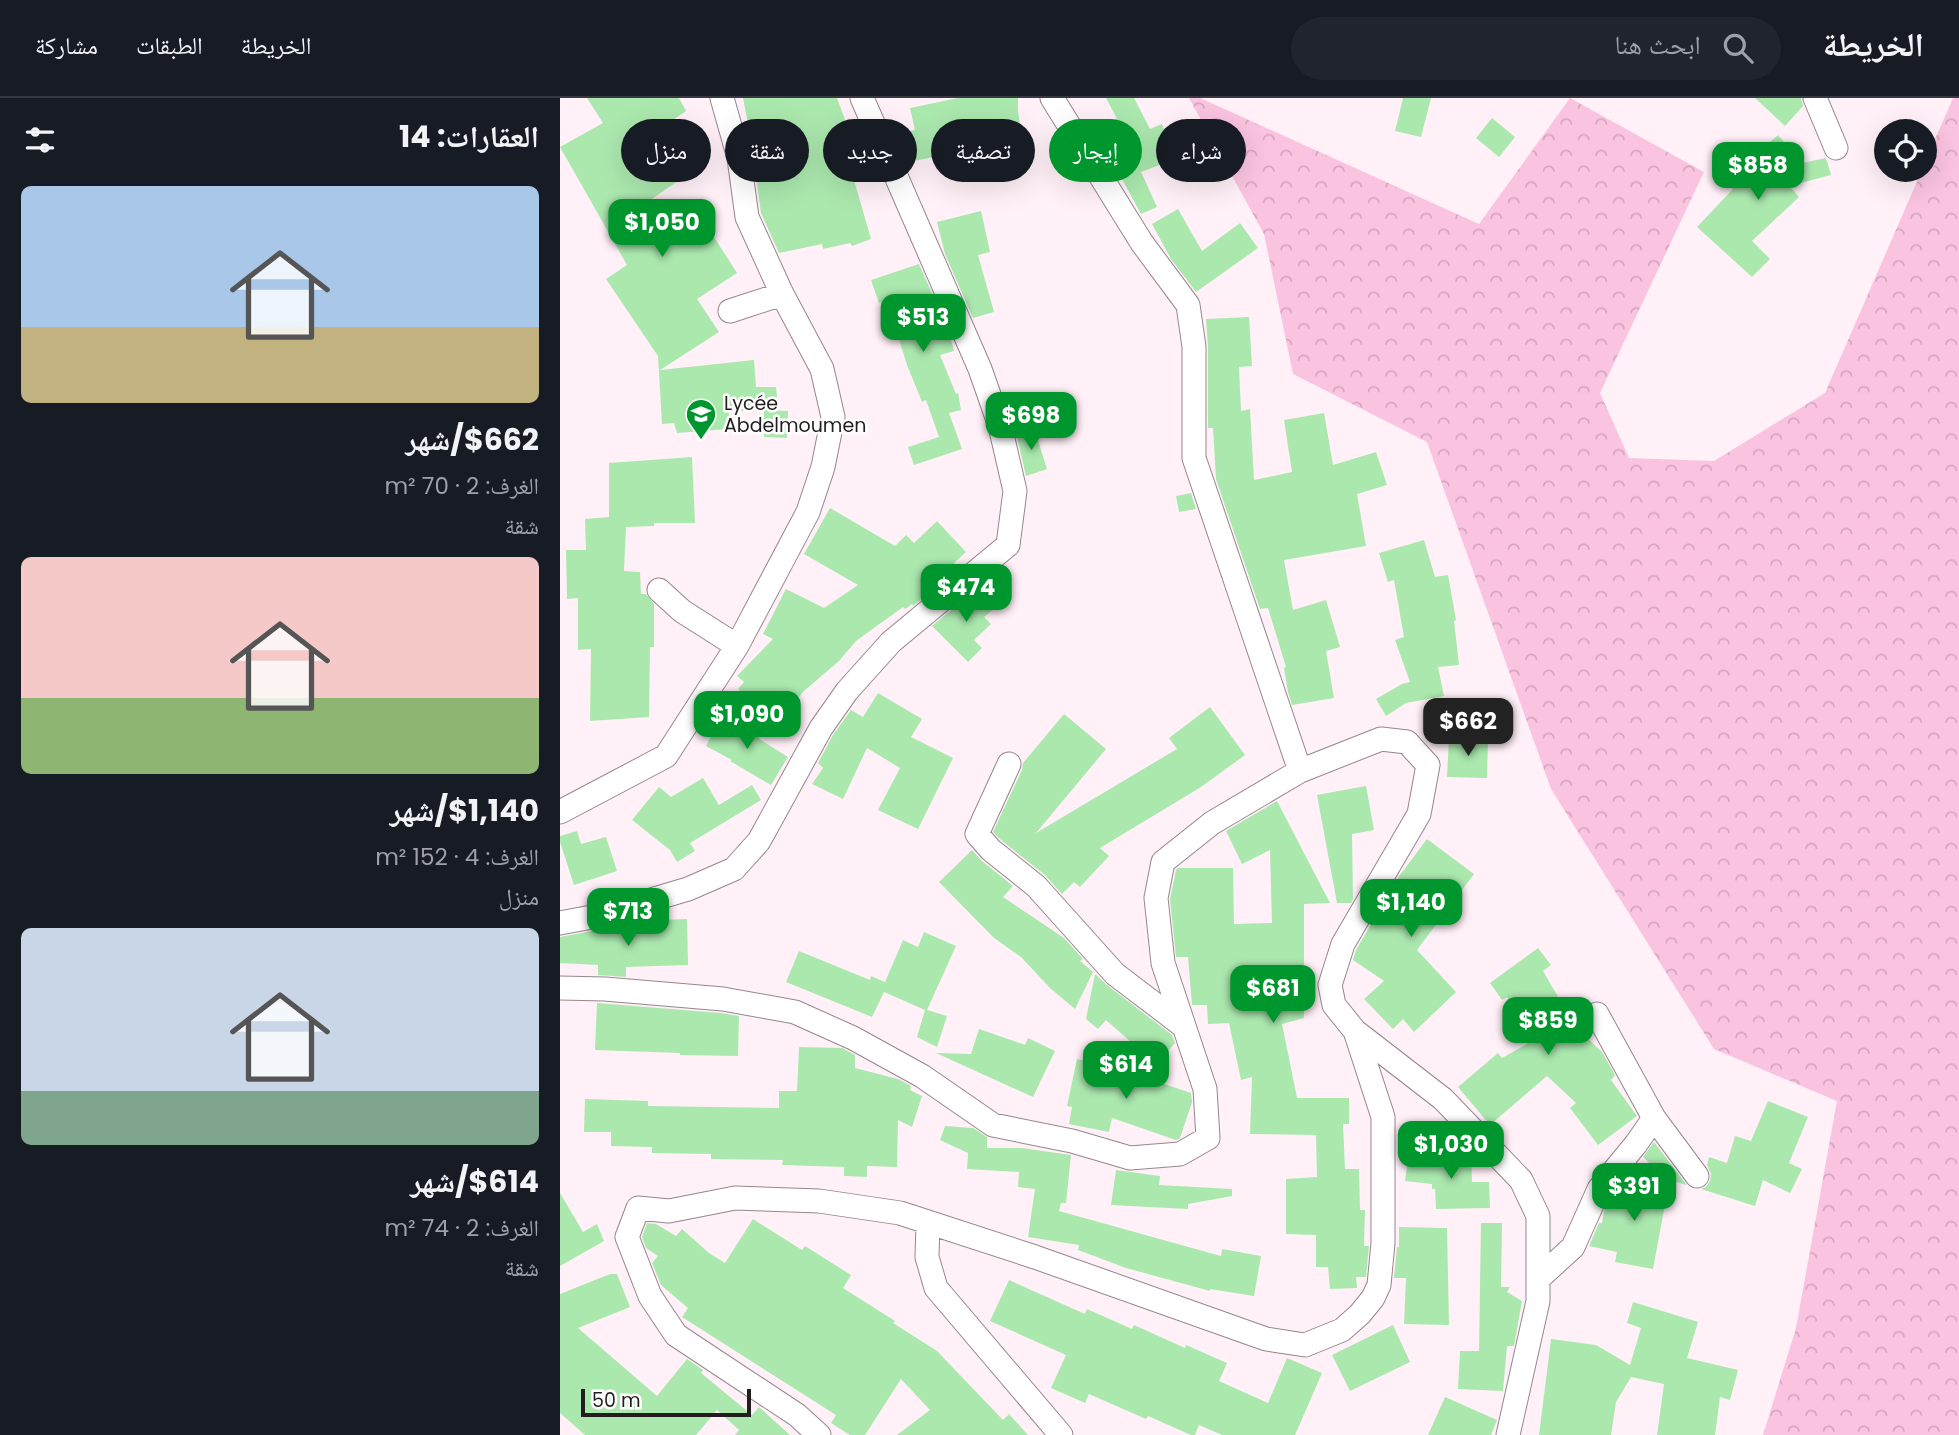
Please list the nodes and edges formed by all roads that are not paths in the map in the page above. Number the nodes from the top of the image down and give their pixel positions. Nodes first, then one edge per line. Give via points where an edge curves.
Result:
1 (722, 98) edge
2 (862, 98) edge
3 (1052, 98) edge
4 (1815, 98) edge
5 (1836, 148) dead end
6 (782, 294) junction
7 (730, 312) dead end
8 (659, 590) dead end
9 (737, 646) junction
10 (1009, 764) dead end
11 (1300, 771) junction
12 (560, 812) edge
13 (560, 922) edge
14 (560, 988) edge
15 (1597, 1014) dead end
16 (1182, 1025) junction
17 (1355, 1031) junction
18 (1654, 1118) junction
19 (1697, 1176) dead end
20 (928, 1222) junction
21 (1538, 1279) junction
22 (819, 1435) edge
23 (1061, 1435) edge
24 (1508, 1435) edge

1 - 6 street via 739,158 747,217
2 - 13 street via 980,369 1000,426 1015,491 1008,545 891,642 847,691 821,728 759,841 734,869 688,890
3 - 11 street via 1142,243 1188,305 1195,347 1195,458
4 - 5 street
6 - 7 street
6 - 9 street via 822,369 833,417 808,512
8 - 9 street via 682,611
9 - 12 street via 666,756
10 - 16 street via 977,834 1035,886 1115,974
11 - 16 street via 1212,823 1163,862 1156,898 1163,963
11 - 17 street via 1381,739 1408,742 1429,765 1419,814 1343,944 1330,985 1334,1005
14 - 16 street via 723,999 794,1012 922,1076 993,1125 1130,1158 1181,1154 1208,1138 1205,1089
15 - 18 street
17 - 20 street via 1384,1117 1384,1244 1373,1298 1342,1330 1305,1345 1266,1339
17 - 21 street via 1443,1099 1521,1180 1538,1216
18 - 19 street
18 - 21 street via 1599,1189 1573,1247
20 - 22 street via 820,1201 735,1198 669,1211 638,1208 627,1237 650,1296 676,1335 797,1415
20 - 23 street via 927,1257 936,1288
21 - 24 street via 1538,1301

